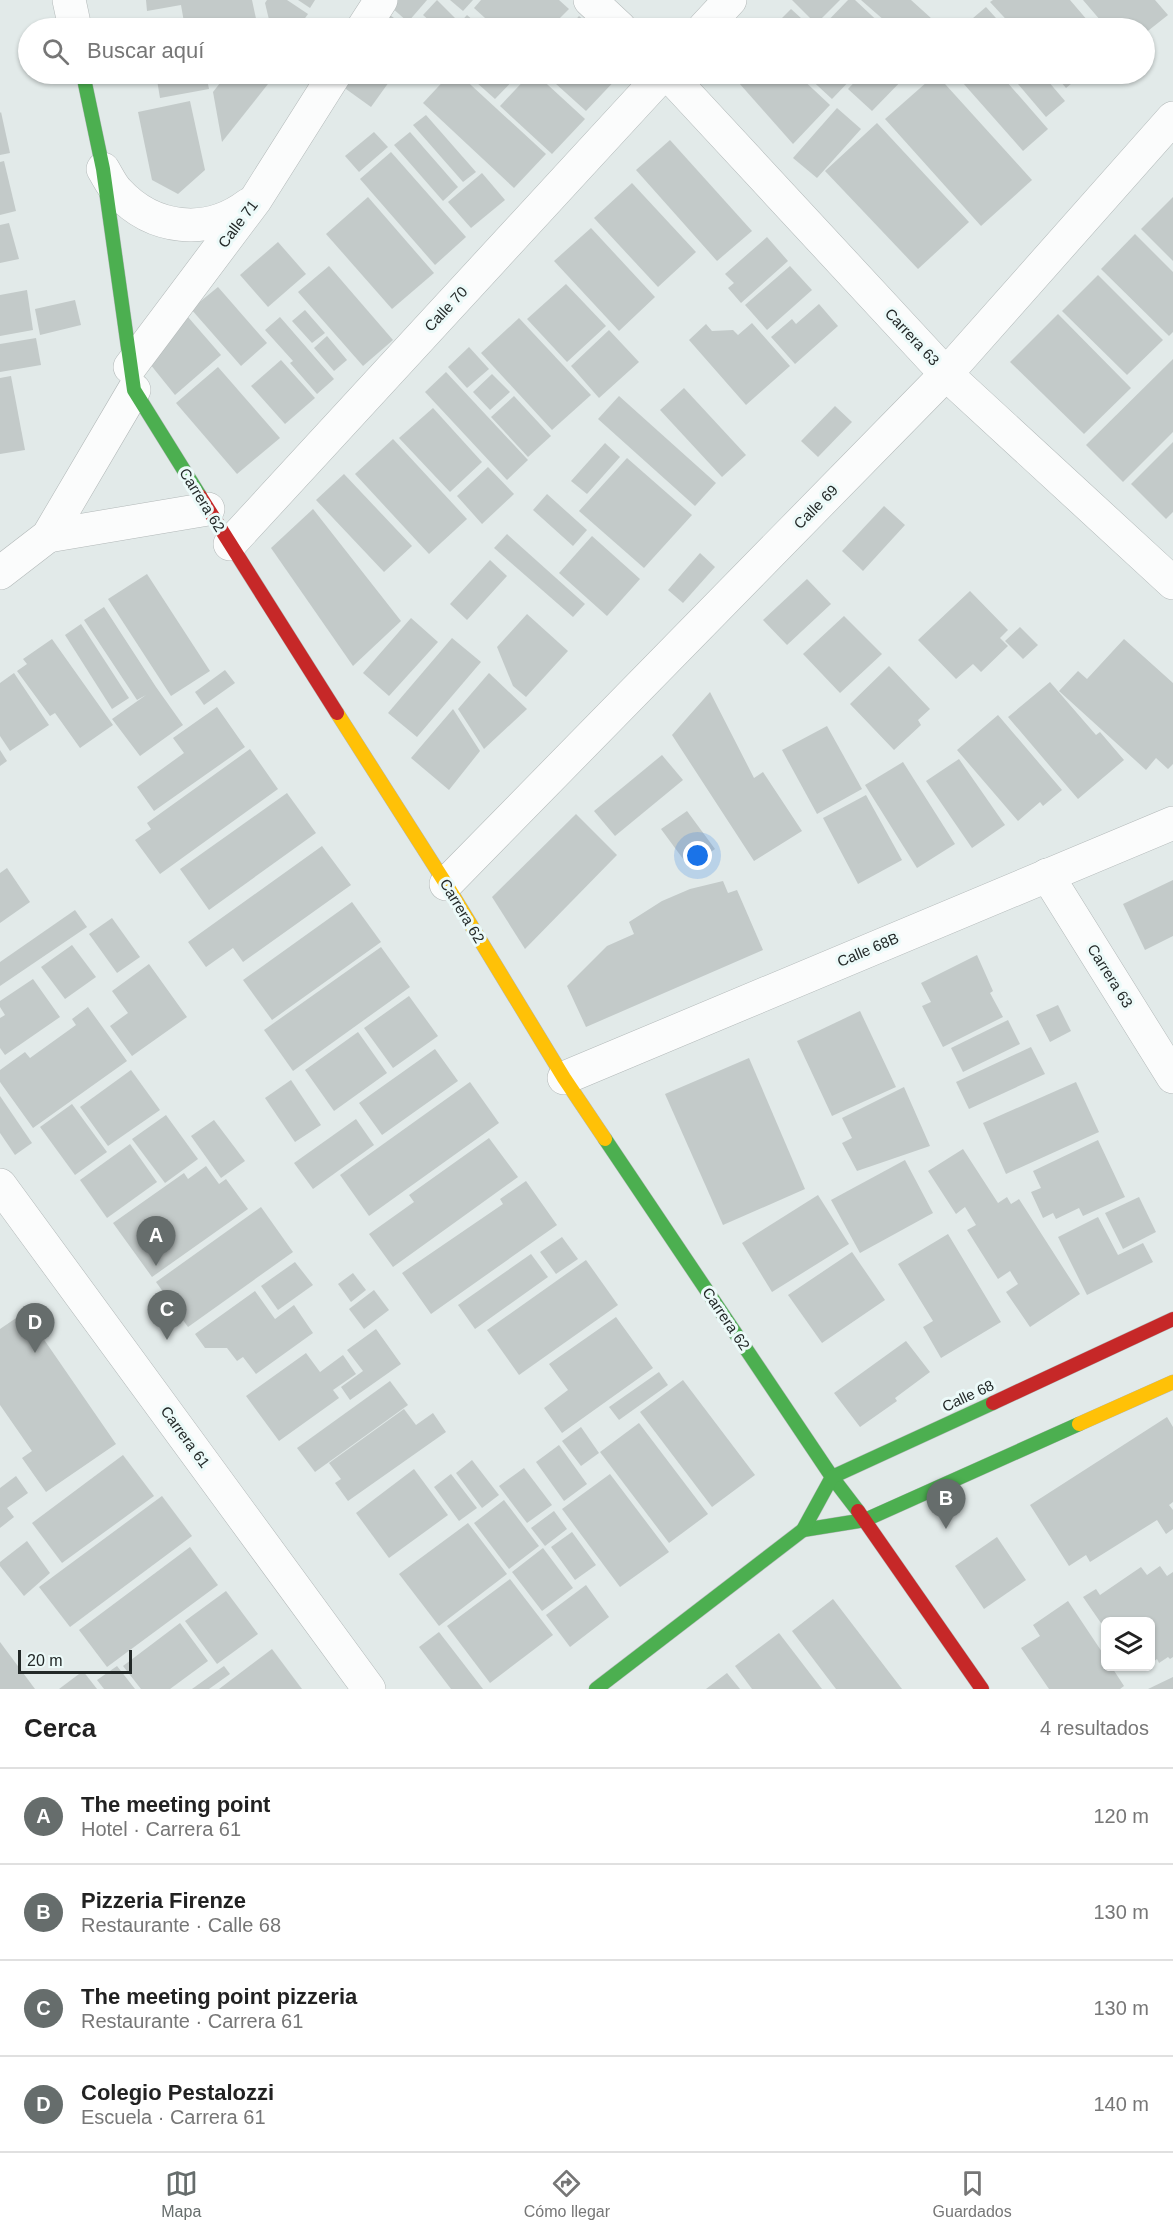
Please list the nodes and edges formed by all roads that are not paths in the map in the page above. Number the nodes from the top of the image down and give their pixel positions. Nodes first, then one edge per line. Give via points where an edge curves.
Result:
1 (69, 0) edge
2 (381, 0) edge
3 (590, 0) edge
4 (730, 0) edge
5 (73, 18) edge
6 (369, 18) edge
7 (609, 18) edge
8 (713, 18) edge
9 (85, 84) edge
10 (329, 84) edge
11 (654, 84) edge
12 (677, 84) edge
13 (1173, 118) edge
14 (103, 169) junction
15 (256, 199) junction
16 (946, 374) junction
17 (132, 378) junction
18 (208, 509) junction
19 (48, 536) junction
20 (230, 544) junction
21 (0, 573) edge
22 (1173, 583) edge
23 (1173, 823) edge
24 (1047, 875) junction
25 (446, 884) junction
26 (1173, 1077) edge
27 (564, 1078) junction
28 (0, 1185) edge
29 (1173, 1319) edge
30 (1173, 1382) edge
31 (832, 1477) junction
32 (865, 1520) junction
33 (803, 1530) junction
34 (369, 1689) edge
35 (596, 1689) edge
36 (982, 1689) edge

1 - 5 street
2 - 6 street
3 - 7 street
4 - 8 street
9 - 14 street, Carrera 62
10 - 15 street, Calle 71
11 - 20 street, Calle 70
12 - 16 street, Carrera 63
13 - 16 street, Calle 69
14 - 15 street via 117,191 136,209 159,221 185,226 211,223 235,214
14 - 17 street, Carrera 62
15 - 17 street, Calle 71
16 - 22 street, Carrera 63
16 - 25 street, Calle 69
17 - 18 street, Carrera 62
17 - 19 street
18 - 19 street
18 - 20 street, Carrera 62
19 - 21 street
20 - 25 street, Carrera 62
23 - 24 street, Calle 68B
24 - 26 street, Carrera 63
24 - 27 street, Calle 68B
25 - 27 street, Carrera 62
27 - 31 street, Carrera 62
28 - 34 street, Carrera 61
29 - 31 street, Calle 68
30 - 32 street
31 - 32 street, Carrera 62
31 - 33 street
32 - 33 street
32 - 36 street, Carrera 62
33 - 35 street

